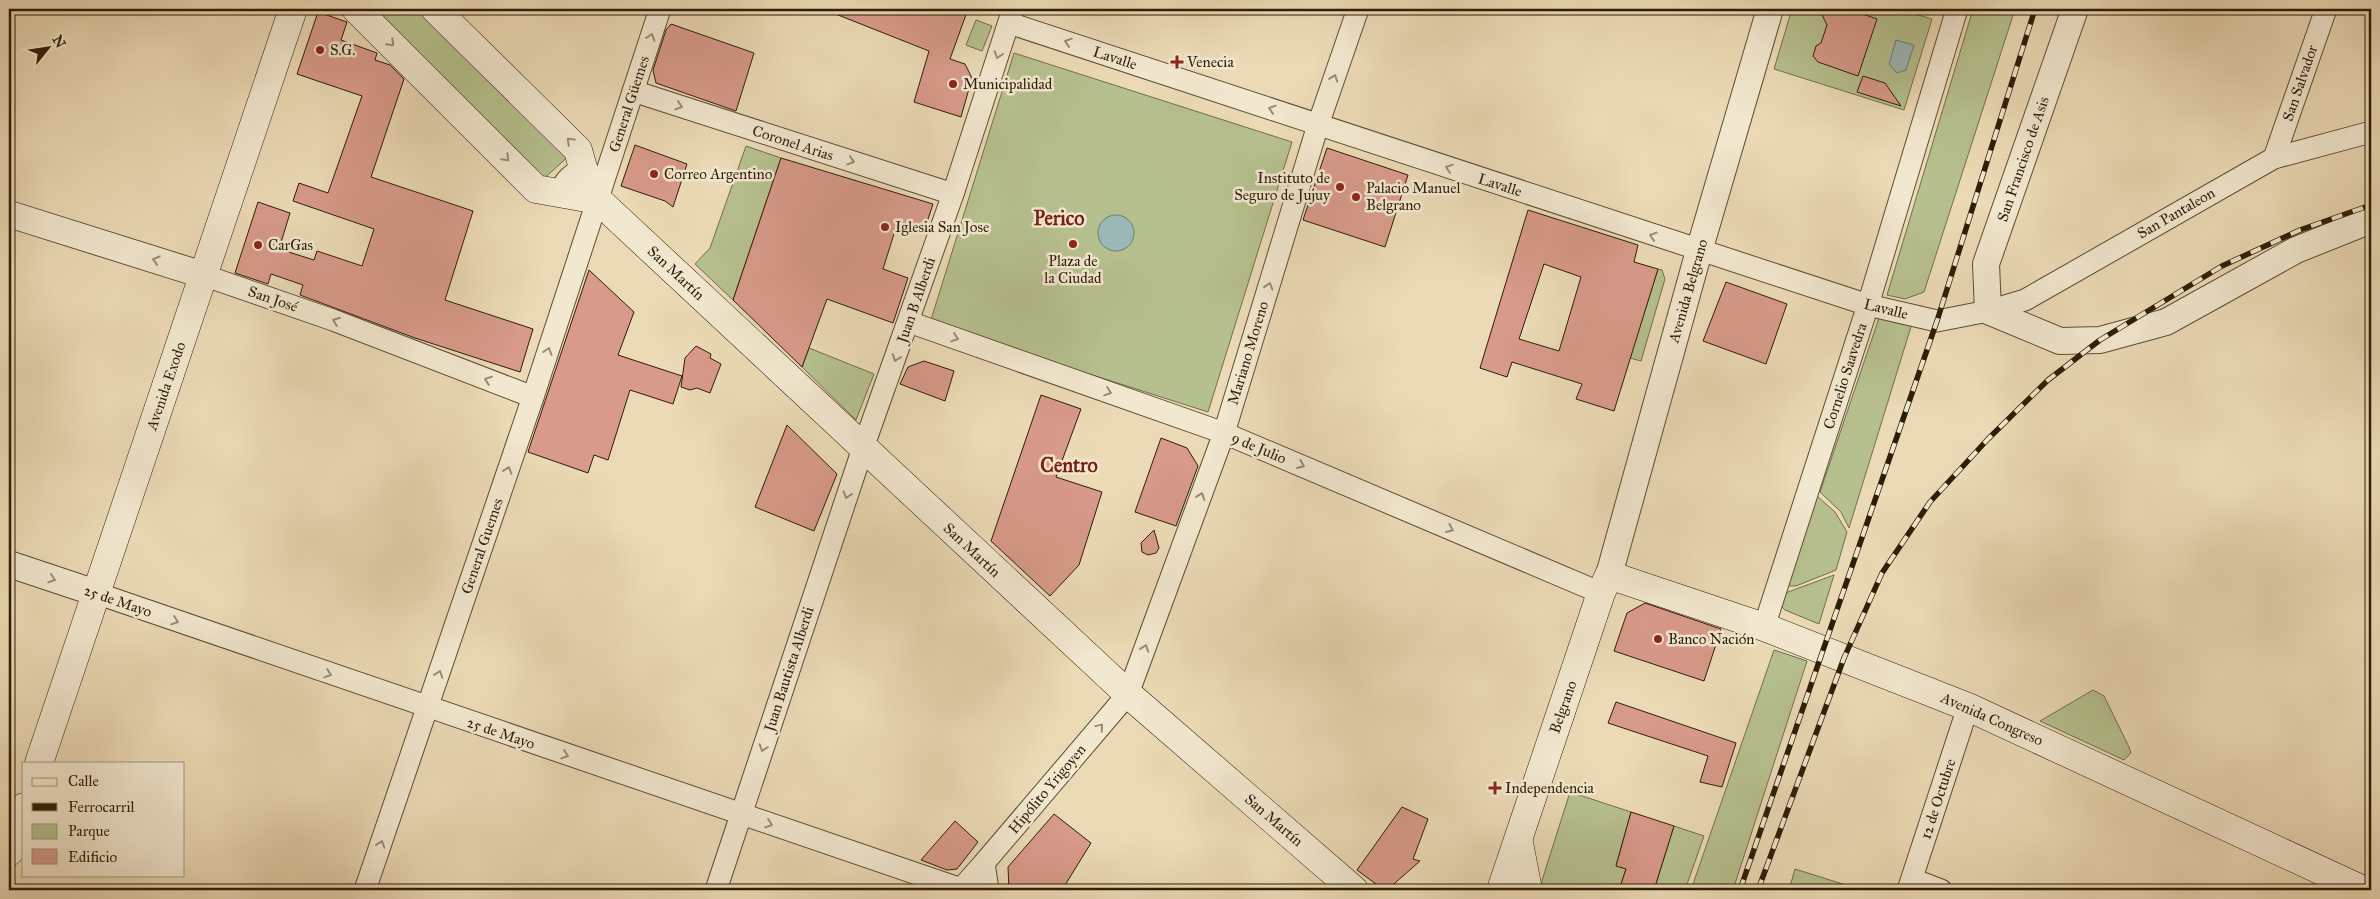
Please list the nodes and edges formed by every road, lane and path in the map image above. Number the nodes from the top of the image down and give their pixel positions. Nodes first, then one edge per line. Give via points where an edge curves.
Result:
1 (293, 9) edge
2 (356, 9) edge
3 (435, 9) edge
4 (660, 9) edge
5 (1358, 9) edge
6 (1770, 9) edge
7 (1957, 9) edge
8 (2075, 9) edge
9 (2326, 9) edge
10 (1011, 16) edge
11 (633, 91) junction
12 (1318, 125) junction
13 (2371, 132) edge
14 (2274, 158) junction
15 (583, 168) junction
16 (561, 192) junction
17 (953, 194) junction
18 (598, 200) junction
19 (9, 214) edge
20 (2371, 220) edge
21 (1699, 251) junction
22 (203, 275) junction
23 (1868, 305) junction
24 (1988, 311) junction
25 (1936, 321) joint
26 (909, 322) junction
27 (533, 397) junction
28 (1224, 433) junction
29 (863, 448) junction
30 (9, 564) edge
31 (1605, 584) junction
32 (96, 593) junction
33 (1764, 626) junction
34 (1128, 694) junction
35 (1968, 707) junction
36 (427, 708) junction
37 (39, 762) edge
38 (22, 813) edge
39 (741, 814) junction
40 (1518, 839) junction
41 (9, 852) edge
42 (984, 863) junction
43 (1910, 885) edge
44 (365, 890) edge
45 (716, 890) edge
46 (964, 890) edge
47 (988, 890) edge
48 (1354, 890) edge
49 (1501, 890) edge
50 (1528, 890) edge
51 (1941, 890) edge
52 (2363, 890) edge

1 - 22 main road, Avenida Exodo
2 -> 16 main road via 536,189
15 -> 3 main road, San Martín via 578,150
11 -> 4 street, General Güemes
12 -> 5 street, Mariano Moreno
6 - 21 street, Avenida Belgrano
7 - 23 street, Cornelio Saavedra
8 - 24 street, San Francisco de Asis via 1986,264
9 - 14 street, San Salvador
12 -> 10 street, Lavalle
10 -> 17 street, Juan B Alberdi
11 -> 17 street, Coronel Arias
11 - 18 street, General Güemes
21 -> 12 street, Lavalle
28 -> 12 street, Mariano Moreno
13 - 14 street, San Pantaleon
14 - 24 street, San Pantaleon via 2025,300
15 - 16 street via 563,184
15 - 18 main road, San Martín
16 - 18 main road
17 - 26 street, Juan B Alberdi
27 -> 18 street, General Guemes
18 - 29 main road, San Martín
22 -> 19 street, San José
20 - 24 street via 2296,250 2166,322 2100,340 2060,341
21 - 23 street, Lavalle
21 - 31 street, Avenida Belgrano
27 -> 22 street, San José via 333,320
22 - 32 main road, Avenida Exodo
23 - 25 street, Lavalle
23 - 33 street, Cornelio Saavedra
24 - 25 street, San Pantaleon
26 -> 28 street, 9 de Julio
26 -> 29 street, Juan B Alberdi
36 -> 27 street, General Guemes
28 -> 31 street, 9 de Julio
34 -> 28 street, Mariano Moreno
29 - 34 main road, San Martín
29 -> 39 street, Juan Bautista Alberdi
30 -> 32 street, 25 de Mayo
31 - 33 main road, Avenida Congreso
31 - 40 main road, Belgrano
32 -> 36 street, 25 de Mayo
32 - 37 main road, Avenida Exodo
33 - 35 main road, Avenida Congreso
42 -> 34 street, Hipólito Yrigoyen
34 - 48 main road, San Martín
35 - 43 street, 12 de Octubre
35 - 52 main road, Avenida Congreso
36 -> 39 street, 25 de Mayo
44 -> 36 street, General Guemes
38 - 41 main road
39 - 45 street, Juan Bautista Alberdi
39 -> 46 street, 25 de Mayo
40 - 49 main road, Belgrano
40 - 50 main road, Belgrano
42 - 46 street, 25 de Mayo
42 - 47 street
43 - 51 street

